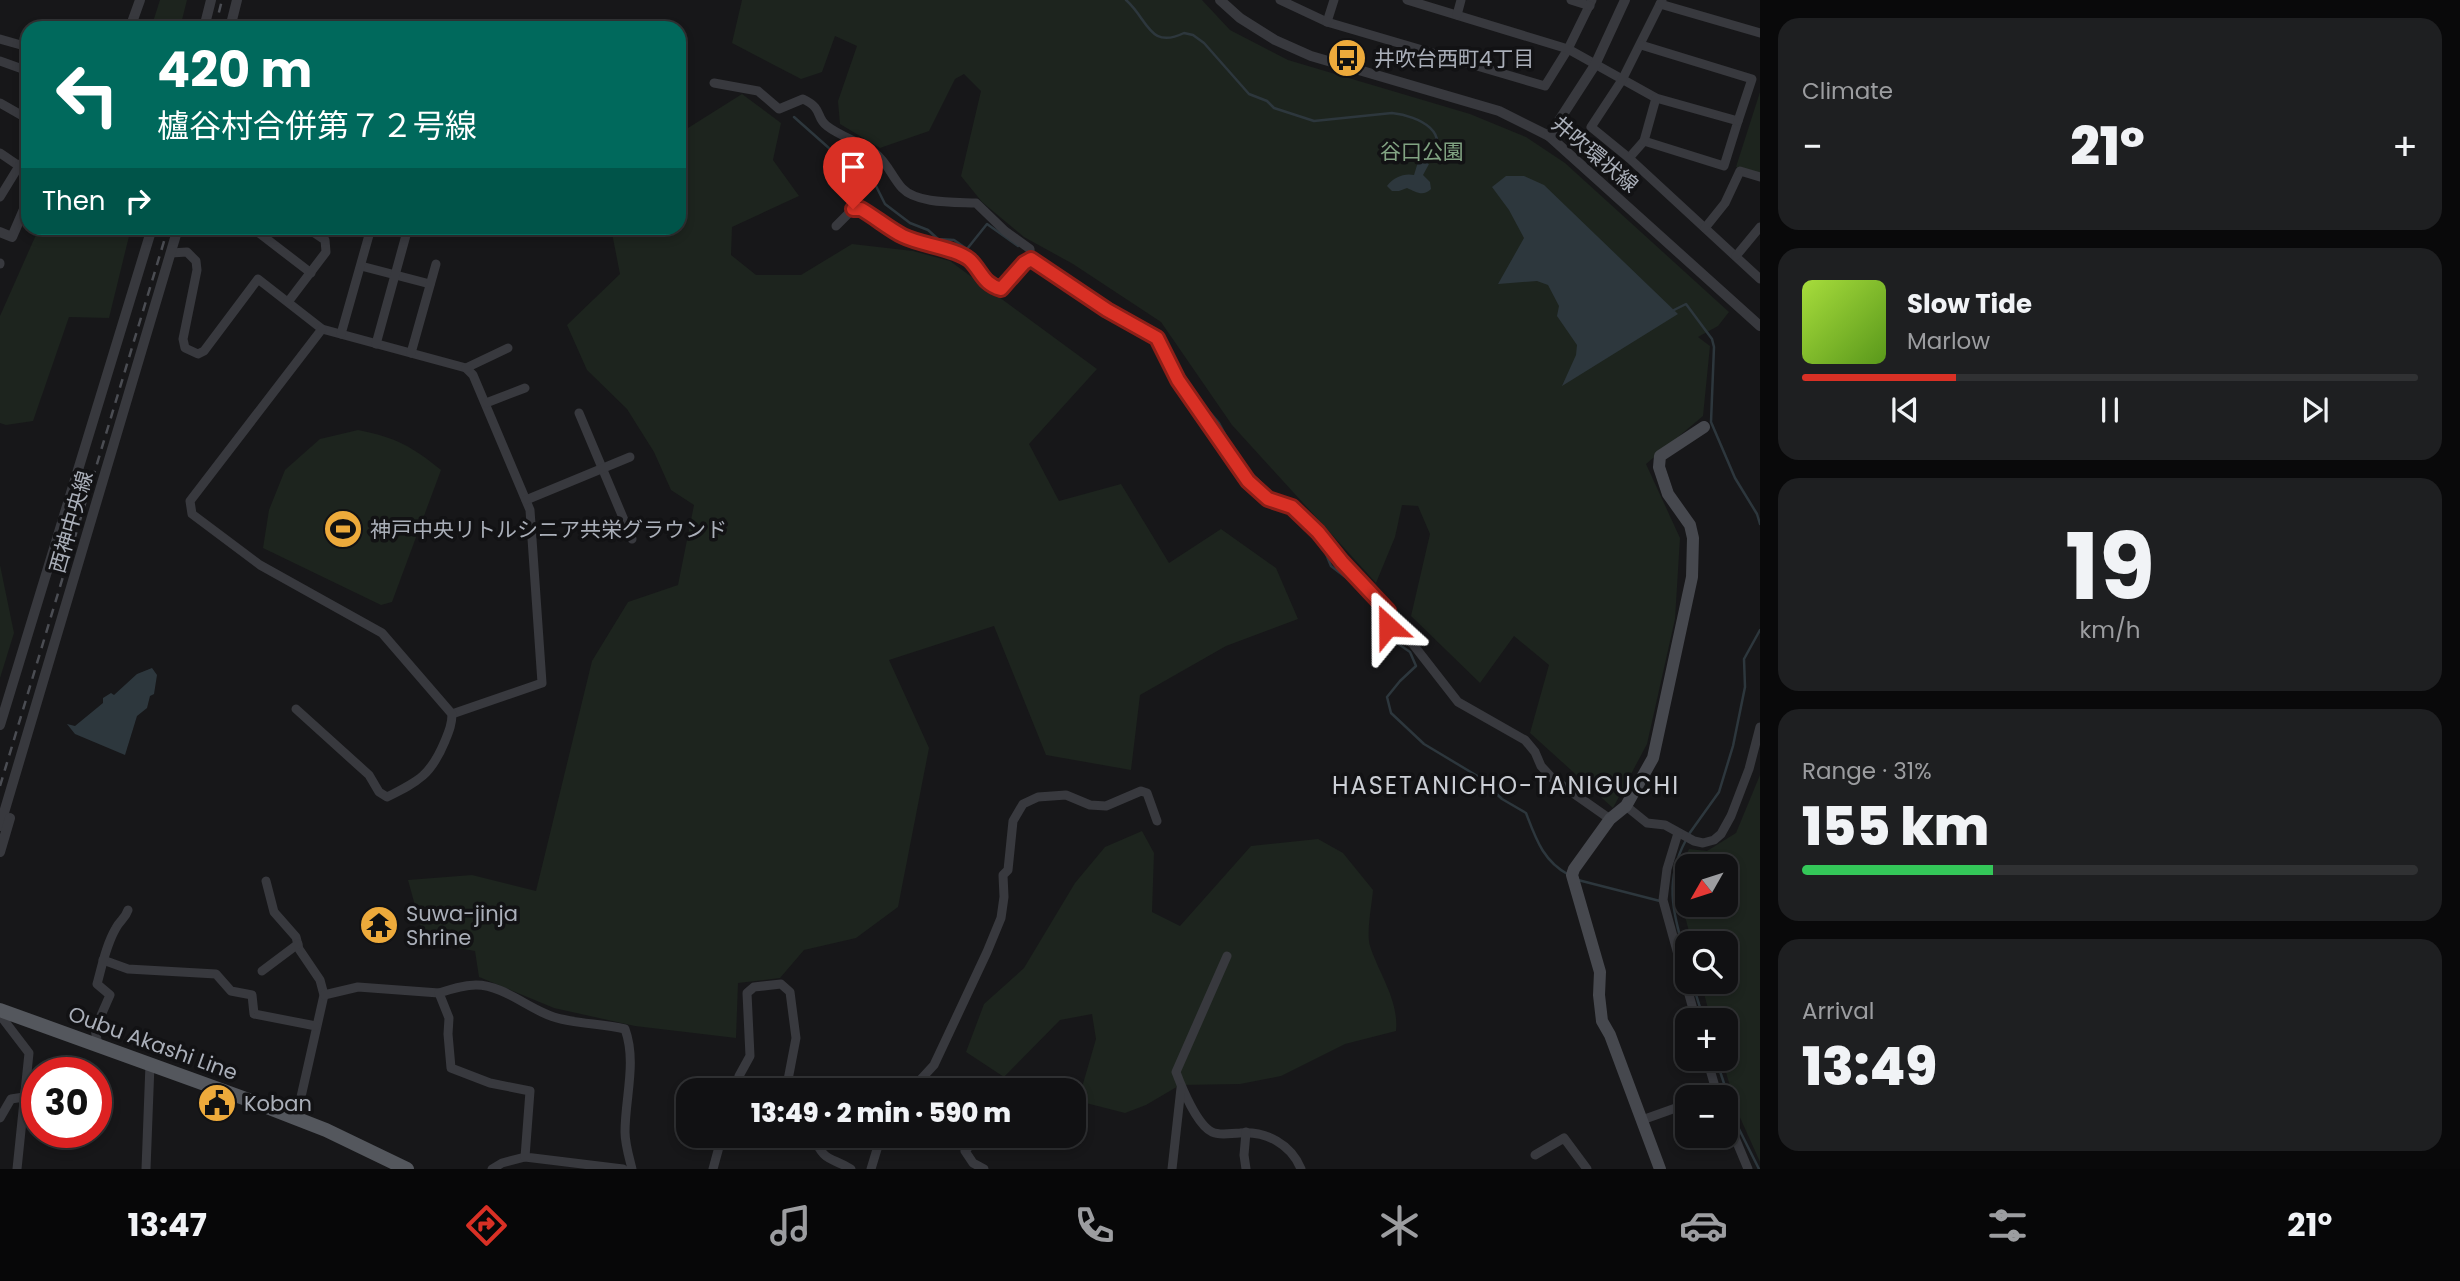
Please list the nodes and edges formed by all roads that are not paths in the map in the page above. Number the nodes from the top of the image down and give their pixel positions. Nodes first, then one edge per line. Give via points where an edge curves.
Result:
1 (140, 0) edge
2 (211, 0) edge
3 (237, 0) edge
4 (1220, 0) edge
5 (1279, 0) edge
6 (1335, 0) edge
7 (1407, 0) edge
8 (1461, 0) edge
9 (1571, 0) edge
10 (1625, 0) edge
11 (1661, 2) edge
12 (1591, 3) edge
13 (1457, 15) junction
14 (132, 21) edge
15 (206, 21) edge
16 (232, 21) edge
17 (1327, 22) junction
18 (1760, 33) edge
19 (0, 39) edge
20 (21, 45) edge
21 (1640, 45) junction
22 (1568, 49) junction
23 (0, 61) edge
24 (1595, 65) junction
25 (21, 68) edge
26 (1622, 80) junction
27 (715, 83) dead end
28 (1656, 98) junction
29 (0, 103) edge
30 (21, 115) edge
31 (1738, 121) junction
32 (1549, 136) junction
33 (1644, 141) junction
34 (0, 153) edge
35 (1629, 158) junction
36 (19, 166) joint
37 (1760, 177) edge
38 (0, 197) edge
39 (21, 216) edge
40 (836, 226) dead end
41 (1760, 227) edge
42 (1705, 228) junction
43 (0, 232) edge
44 (150, 235) edge
45 (176, 235) edge
46 (262, 235) edge
47 (318, 235) edge
48 (369, 235) edge
49 (406, 235) edge
50 (171, 253) junction
51 (1031, 255) junction
52 (1736, 256) junction
53 (436, 264) dead end
54 (361, 266) junction
55 (311, 273) junction
56 (396, 276) junction
57 (1760, 279) edge
58 (430, 284) junction
59 (288, 302) junction
60 (1760, 326) edge
61 (322, 329) junction
62 (341, 334) junction
63 (376, 344) junction
64 (508, 348) dead end
65 (411, 353) junction
66 (466, 368) junction
67 (525, 388) dead end
68 (486, 404) junction
69 (579, 413) dead end
70 (1704, 427) dead end
71 (630, 457) dead end
72 (601, 469) junction
73 (526, 500) junction
74 (632, 539) dead end
75 (57, 639) junction
76 (296, 709) dead end
77 (452, 714) junction
78 (1, 719) edge
79 (1760, 727) edge
80 (1626, 806) junction
81 (1610, 819) junction
82 (1157, 821) dead end
83 (0, 826) edge
84 (1685, 837) junction
85 (0, 852) edge
86 (266, 881) dead end
87 (128, 909) dead end
88 (298, 944) junction
89 (1227, 956) dead end
90 (103, 960) junction
91 (262, 971) dead end
92 (439, 993) junction
93 (324, 995) junction
94 (1693, 1008) edge
95 (0, 1012) edge
96 (316, 1027) junction
97 (98, 1045) junction
98 (29, 1057) edge
99 (149, 1064) junction
100 (738, 1078) edge
101 (789, 1078) edge
102 (923, 1078) edge
103 (1181, 1087) junction
104 (21, 1097) edge
105 (1675, 1108) edge
106 (0, 1118) edge
107 (296, 1118) junction
108 (1642, 1120) junction
109 (21, 1128) edge
110 (1247, 1132) junction
111 (1738, 1145) edge
112 (719, 1148) edge
113 (818, 1148) edge
114 (877, 1148) edge
115 (968, 1148) edge
116 (1535, 1155) dead end
117 (525, 1157) junction
118 (17, 1169) edge
119 (146, 1169) edge
120 (407, 1169) edge
121 (492, 1169) edge
122 (623, 1169) edge
123 (632, 1169) edge
124 (713, 1169) edge
125 (851, 1169) edge
126 (871, 1169) edge
127 (984, 1169) edge
128 (1172, 1169) edge
129 (1246, 1169) edge
130 (1301, 1169) edge
131 (1587, 1169) edge
132 (1660, 1169) edge
133 (1748, 1169) edge

1 - 14 street
2 - 15 street
3 - 16 street
4 - 32 street, 井吹環状線 via 1275,40 1311,56 1499,111
5 - 17 street
6 - 17 street
7 - 13 street
8 - 13 street
9 - 12 street
10 - 24 street
11 - 18 street
11 - 21 street
12 - 22 street
13 - 22 street
17 - 22 street via 1545,86
19 - 20 street
21 - 26 street
21 - 31 street via 1752,79
22 - 24 street
23 - 25 street
24 - 26 street
24 - 32 street
26 - 28 street
26 - 35 street via 1591,127
27 - 51 street via 758,91 779,109 803,99 816,105 825,125 878,155 903,190 943,202 976,203
28 - 31 street
28 - 33 street
29 - 30 street
31 - 33 street via 1724,166
32 - 60 street, 井吹環状線
33 - 35 street
34 - 36 street
35 - 42 street
36 - 38 street
37 - 42 street via 1740,172 1725,203
39 - 43 street via 12,237
40 - 51 street via 853,209 861,209 901,235 969,259 990,286 1001,289
41 - 52 street
42 - 52 street
44 - 78 street, 西神中央線
45 - 50 street, 西神中央線
46 - 55 street
47 - 55 street via 325,240 327,252
48 - 54 street
49 - 56 street
50 - 59 street via 187,252 196,261 183,340 191,352 204,351 258,279
50 - 75 street, 西神中央線
51 - 81 street via 1107,310 1157,338 1178,380 1248,481 1268,499 1292,507 1318,532 1388,611 1388,626 1412,643 1458,702 1525,740 1553,779
52 - 57 street
53 - 58 street
54 - 56 street
54 - 62 street
55 - 59 street
56 - 58 street
56 - 63 street
58 - 65 street
59 - 61 street
61 - 62 street
61 - 77 street via 190,501 192,514 260,565 382,633
62 - 63 street
63 - 65 street
64 - 66 street
65 - 66 street
66 - 68 street
67 - 68 street
68 - 73 street
69 - 72 street
70 - 80 main road via 1660,456 1668,494 1690,525 1692,577 1653,758
71 - 72 street
72 - 73 street
72 - 74 street
73 - 77 street via 542,683
75 - 83 street, 西神中央線
75 - 85 street
76 - 77 street via 387,797 435,765
79 - 84 street via 1749,769 1721,834 1703,843
80 - 81 main road
80 - 84 street via 1647,823 1665,825
81 - 108 main road via 1574,869 1573,878 1600,972 1602,1021
82 - 102 street via 1147,793 1141,791 1106,806 1066,795 1038,797 1023,804 1013,821 1001,918 934,1065
84 - 94 street via 1667,869 1663,900
86 - 88 street via 274,912
87 - 90 street
88 - 91 street
88 - 93 street
89 - 103 street via 1176,1072
90 - 96 street via 128,969 216,974 231,991 252,995 254,1014
90 - 97 street via 97,984 110,995 95,1029
92 - 93 street via 358,987
92 - 117 street via 449,1018 451,1068 490,1083 530,1091
92 - 123 street via 480,985 562,1020 625,1029 630,1042 625,1131
93 - 96 street
95 - 97 main road, Oubu Akashi Line
95 - 98 street
96 - 107 street
97 - 99 main road, Oubu Akashi Line
99 - 107 main road, Oubu Akashi Line
99 - 119 street
100 - 101 street via 750,1056 747,993 754,987 781,984 790,992 796,1038
103 - 110 street via 1204,1127 1215,1134
103 - 128 street
104 - 106 street via 11,1099
105 - 108 street
107 - 120 main road, Oubu Akashi Line
108 - 132 main road
109 - 118 street
110 - 129 street
110 - 130 street via 1287,1148
111 - 133 street
112 - 124 street
113 - 125 street via 831,1161
114 - 126 street
115 - 127 street via 965,1152
116 - 131 street via 1564,1138
117 - 121 street
117 - 122 street

